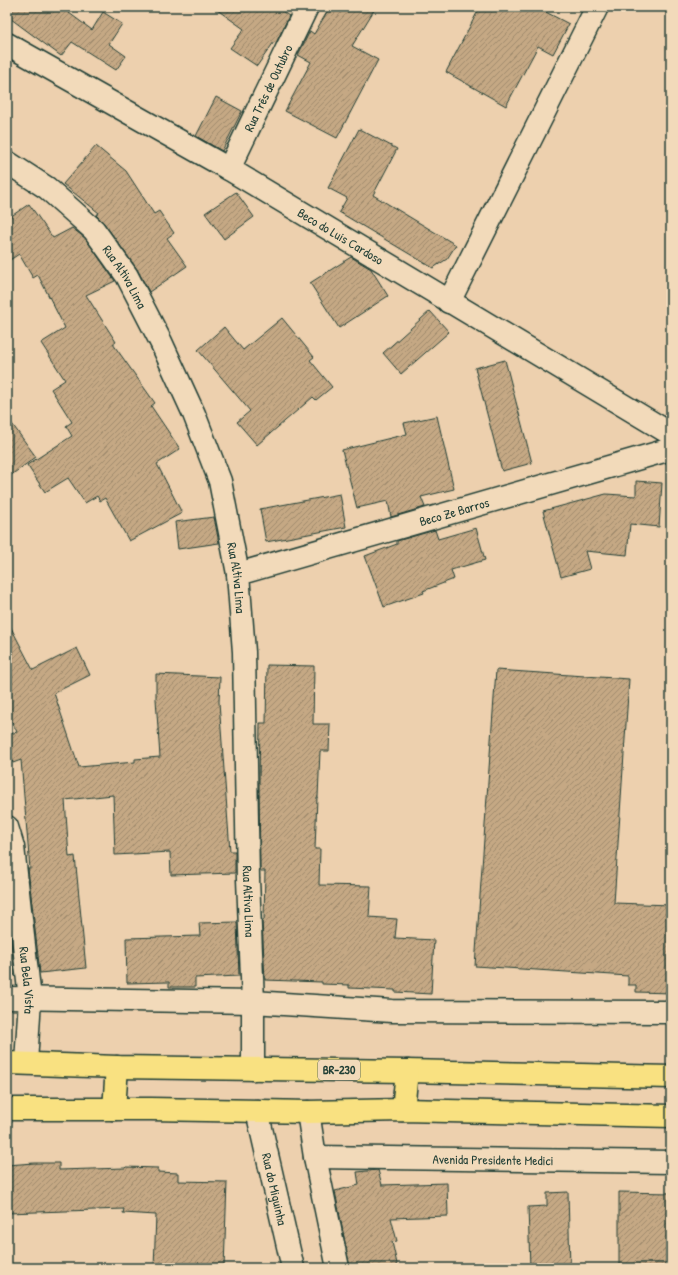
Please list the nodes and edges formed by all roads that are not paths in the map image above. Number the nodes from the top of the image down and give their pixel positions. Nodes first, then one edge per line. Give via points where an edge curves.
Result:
1 (307, 7) edge
2 (597, 7) edge
3 (7, 44) edge
4 (7, 162) edge
5 (229, 169) junction
6 (449, 302) junction
7 (671, 434) edge
8 (671, 449) edge
9 (238, 574) junction
10 (7, 827) edge
11 (7, 998) edge
12 (30, 998) junction
13 (252, 1002) junction
14 (671, 1012) edge
15 (17, 1063) edge
16 (117, 1067) junction
17 (253, 1068) junction
18 (407, 1071) junction
19 (671, 1078) edge
20 (7, 1109) edge
21 (114, 1110) junction
22 (403, 1110) junction
23 (257, 1111) junction
24 (308, 1112) junction
25 (671, 1116) edge
26 (314, 1157) junction
27 (671, 1162) edge
28 (293, 1268) edge
29 (338, 1268) edge

1 - 5 street, Rua Três de Outubro
2 - 6 street
3 - 5 street, Beco do Luis Cardoso
4 - 9 street, Rua Altiva Lima via 47,188 94,230 127,276 194,414 220,481
5 - 6 street, Beco do Luis Cardoso
6 - 7 street, Beco do Luis Cardoso
8 - 9 street, Beco Ze Barros
9 - 13 street, Rua Altiva Lima via 244,652
10 - 12 street, Rua Bela Vista via 13,847
11 - 12 street
12 - 13 street
12 - 15 street, Rua Bela Vista
13 - 14 street via 392,1011
13 - 17 street, Rua Altiva Lima
15 - 16 main road, BR-230
16 - 17 main road, BR-230
16 - 21 main road
17 - 18 main road, BR-230
18 - 19 main road, BR-230
18 - 22 main road
20 - 21 main road
21 - 23 main road
22 - 24 main road
22 - 25 main road
23 - 24 main road
23 - 28 street, Rua do Miguinha
24 - 26 street
26 - 27 street, Avenida Presidente Medici
26 - 29 street

